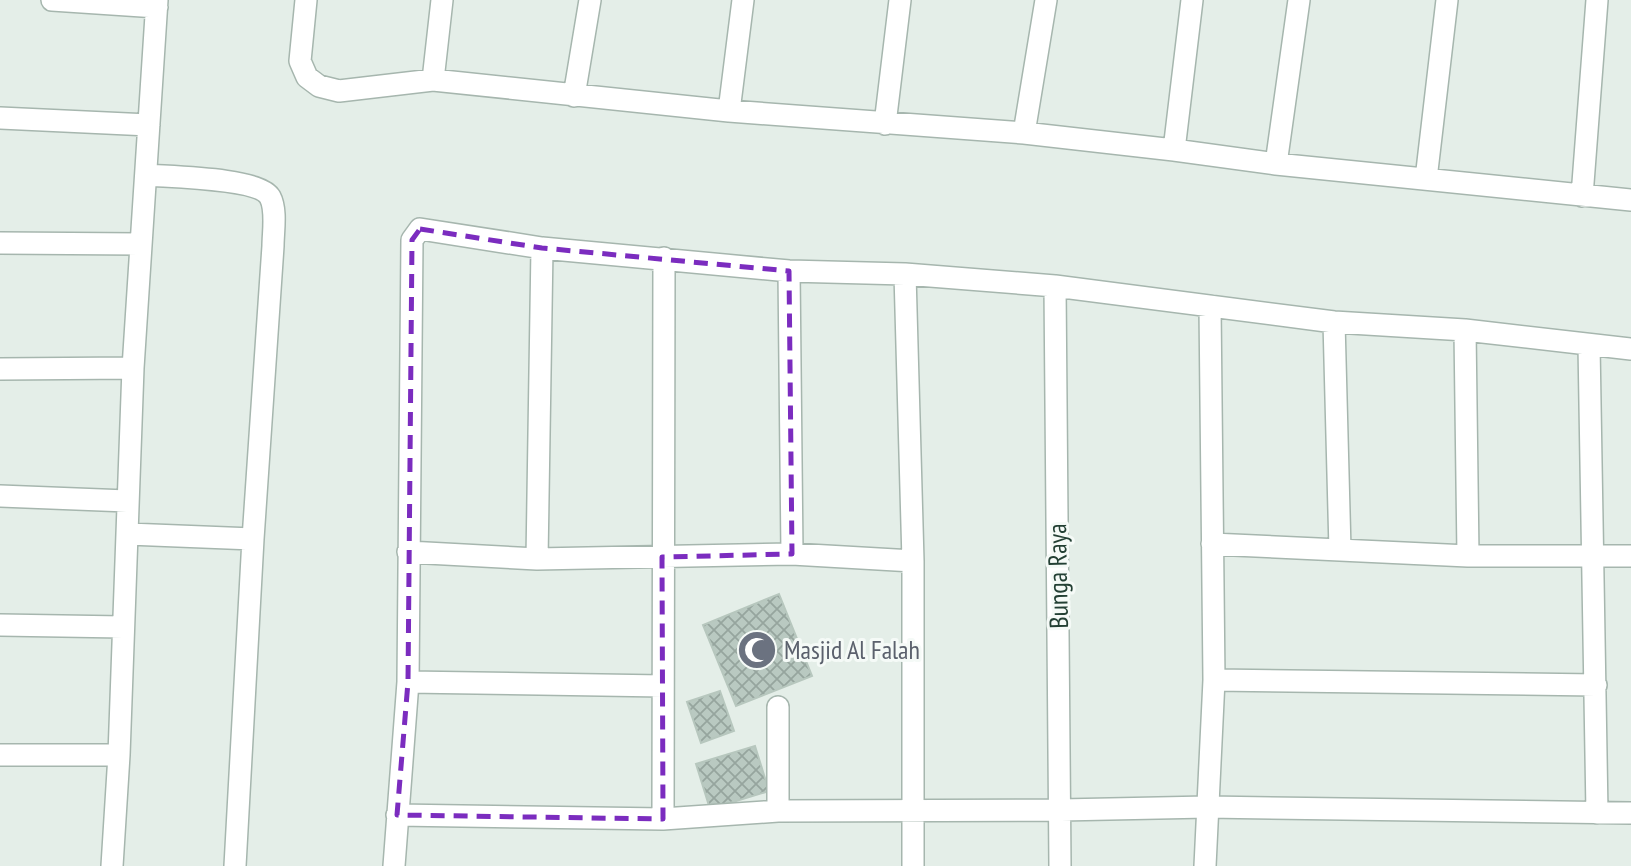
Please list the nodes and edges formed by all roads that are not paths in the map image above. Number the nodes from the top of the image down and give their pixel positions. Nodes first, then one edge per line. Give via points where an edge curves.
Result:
1 (52, 0) edge
2 (306, 0) edge
3 (442, 0) edge
4 (590, 0) edge
5 (743, 0) edge
6 (900, 0) edge
7 (1046, 0) edge
8 (1192, 0) edge
9 (1299, 0) edge
10 (1447, 0) edge
11 (1597, 0) edge
12 (157, 4) edge
13 (433, 80) junction
14 (573, 96) junction
15 (729, 111) junction
16 (0, 118) edge
17 (885, 124) junction
18 (149, 125) junction
19 (1024, 134) junction
20 (1174, 150) junction
21 (1276, 164) junction
22 (146, 175) junction
23 (1426, 179) junction
24 (1582, 196) junction
25 (1631, 200) edge
26 (0, 243) edge
27 (140, 244) junction
28 (542, 248) junction
29 (664, 258) junction
30 (789, 271) junction
31 (905, 274) junction
32 (1055, 286) junction
33 (1210, 306) junction
34 (1334, 322) junction
35 (1465, 330) junction
36 (1589, 345) junction
37 (1631, 349) edge
38 (133, 368) junction
39 (0, 369) edge
40 (0, 496) edge
41 (127, 501) junction
42 (128, 534) junction
43 (253, 539) junction
44 (1212, 544) junction
45 (1340, 550) junction
46 (408, 552) junction
47 (792, 554) junction
48 (1468, 556) junction
49 (1592, 556) junction
50 (1631, 556) edge
51 (662, 557) junction
52 (537, 559) junction
53 (912, 561) junction
54 (0, 625) edge
55 (123, 627) junction
56 (1214, 680) junction
57 (408, 682) junction
58 (1596, 685) junction
59 (663, 686) junction
60 (778, 707) dead end
61 (0, 755) edge
62 (119, 755) junction
63 (1207, 807) junction
64 (915, 810) junction
65 (1061, 810) junction
66 (778, 811) junction
67 (1597, 813) junction
68 (1631, 813) edge
69 (397, 815) junction
70 (663, 819) junction
71 (112, 866) edge
72 (235, 866) edge
73 (394, 866) edge
74 (913, 866) edge
75 (1060, 866) edge
76 (1205, 866) edge

1 - 12 street
2 - 13 street via 300,61 307,77 319,86 339,91
3 - 13 street
4 - 14 street
5 - 15 street
6 - 17 street
7 - 19 street
8 - 20 street
9 - 21 street
10 - 23 street
11 - 24 street
12 - 18 street
13 - 14 street
14 - 15 street
15 - 17 street
16 - 18 street
17 - 19 street
18 - 22 street
19 - 20 street
20 - 21 street
21 - 23 street
22 - 27 street
22 - 43 street via 247,183 265,191 272,202
23 - 24 street
24 - 25 street
26 - 27 street
27 - 38 street
28 - 29 street
28 - 46 street via 420,229 413,236
28 - 52 street
29 - 30 street
29 - 51 street
30 - 31 street
30 - 47 street
31 - 32 street
31 - 53 street
32 - 33 street
32 - 65 street, Bunga Raya
33 - 34 street
33 - 44 street
34 - 35 street
34 - 45 street
35 - 36 street
35 - 48 street
36 - 37 street
36 - 49 street
38 - 39 street
38 - 41 street
40 - 41 street
41 - 42 street
42 - 43 street
42 - 55 street
43 - 72 street
44 - 45 street
44 - 56 street
45 - 48 street
46 - 52 street
46 - 57 street
47 - 51 street
47 - 53 street
48 - 49 street
49 - 50 street
49 - 58 street
51 - 52 street
51 - 59 street
53 - 64 street
54 - 55 street
55 - 62 street
56 - 58 street
56 - 63 street
57 - 59 street
57 - 69 street
58 - 67 street
59 - 70 street
60 - 66 street
61 - 62 street
62 - 71 street
63 - 65 street
63 - 67 street
63 - 76 street
64 - 65 street
64 - 66 street
64 - 74 street
65 - 75 street, Bunga Raya
66 - 70 street
67 - 68 street
69 - 70 street
69 - 73 street

